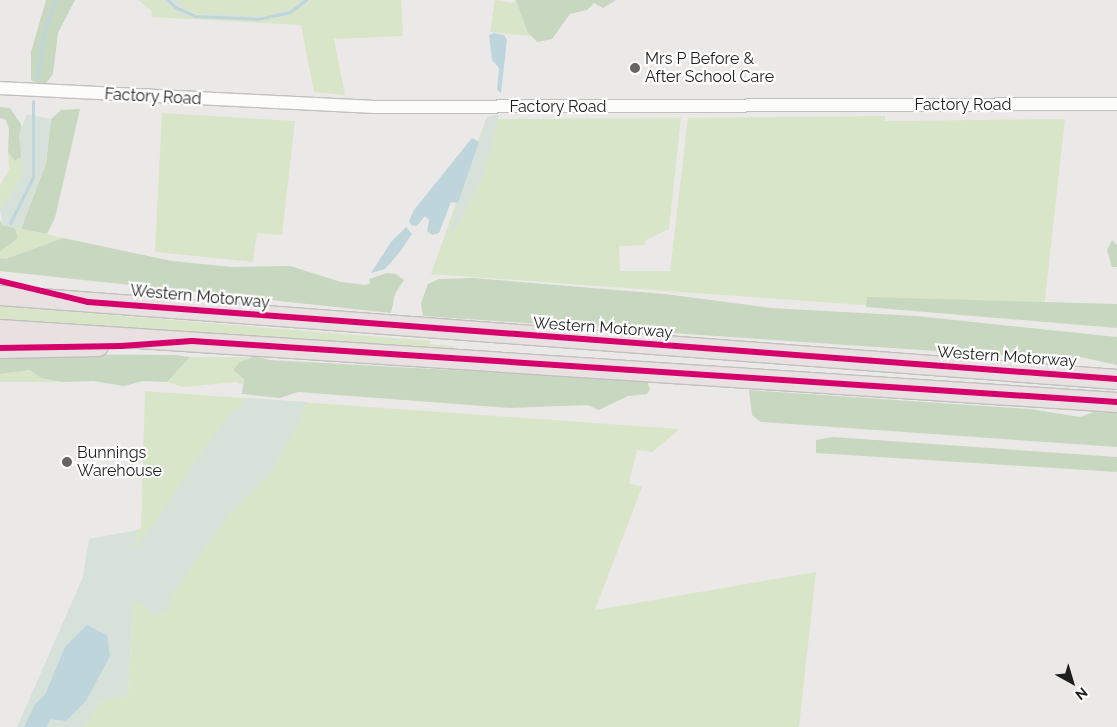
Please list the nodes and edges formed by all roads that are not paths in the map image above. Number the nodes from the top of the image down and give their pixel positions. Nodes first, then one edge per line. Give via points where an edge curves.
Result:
1 (0, 88) edge
2 (1117, 104) edge
3 (0, 282) edge
4 (0, 295) edge
5 (88, 302) junction
6 (0, 329) edge
7 (192, 340) junction
8 (0, 348) edge
9 (1117, 379) edge
10 (1117, 402) edge

1 - 2 street, Factory Road via 374,107
3 - 5 highway
4 - 5 highway, Western Motorway
5 - 9 highway, Western Motorway
6 - 7 highway
7 - 8 highway via 121,346
7 - 10 highway

